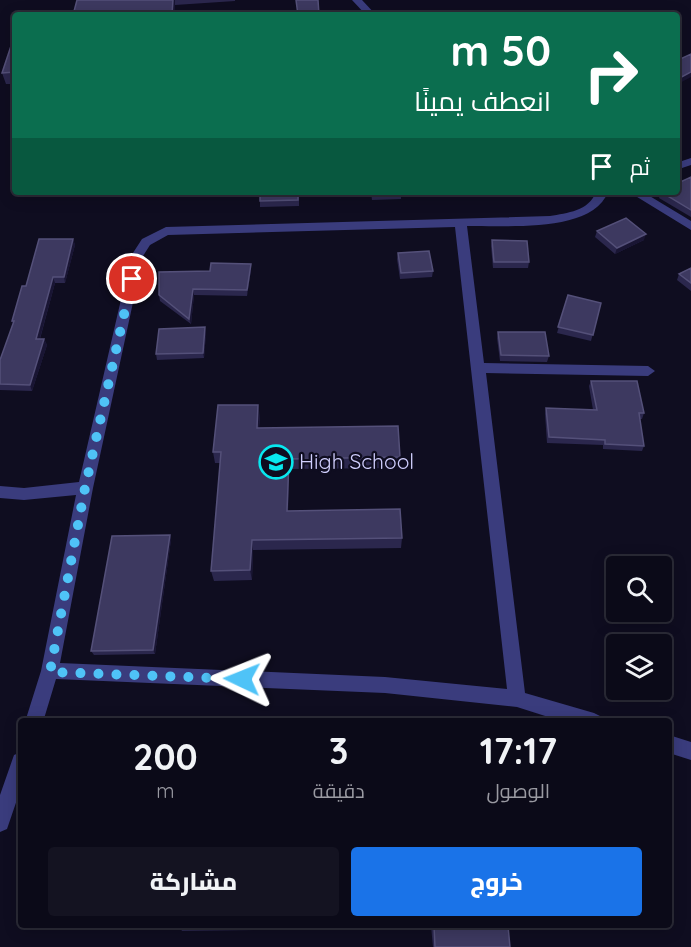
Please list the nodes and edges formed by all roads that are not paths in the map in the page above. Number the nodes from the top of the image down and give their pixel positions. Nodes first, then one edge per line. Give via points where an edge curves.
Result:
1 (357, 0) edge
2 (367, 12) edge
3 (600, 195) edge
4 (640, 195) edge
5 (461, 223) junction
6 (691, 226) edge
7 (477, 368) junction
8 (648, 371) dead end
9 (85, 488) junction
10 (0, 492) edge
11 (50, 672) junction
12 (517, 699) junction
13 (35, 718) edge
14 (581, 718) edge
15 (672, 745) edge
16 (691, 752) edge
17 (18, 770) edge
18 (0, 822) edge

1 - 2 street
3 - 5 street via 596,204 585,211 550,220
4 - 6 street
5 - 7 street
5 - 9 street via 166,231 146,242 137,256
7 - 8 street
7 - 12 street
9 - 10 street via 24,494
9 - 11 street
11 - 12 street via 385,685
11 - 13 street
12 - 14 street
15 - 16 street
17 - 18 street

